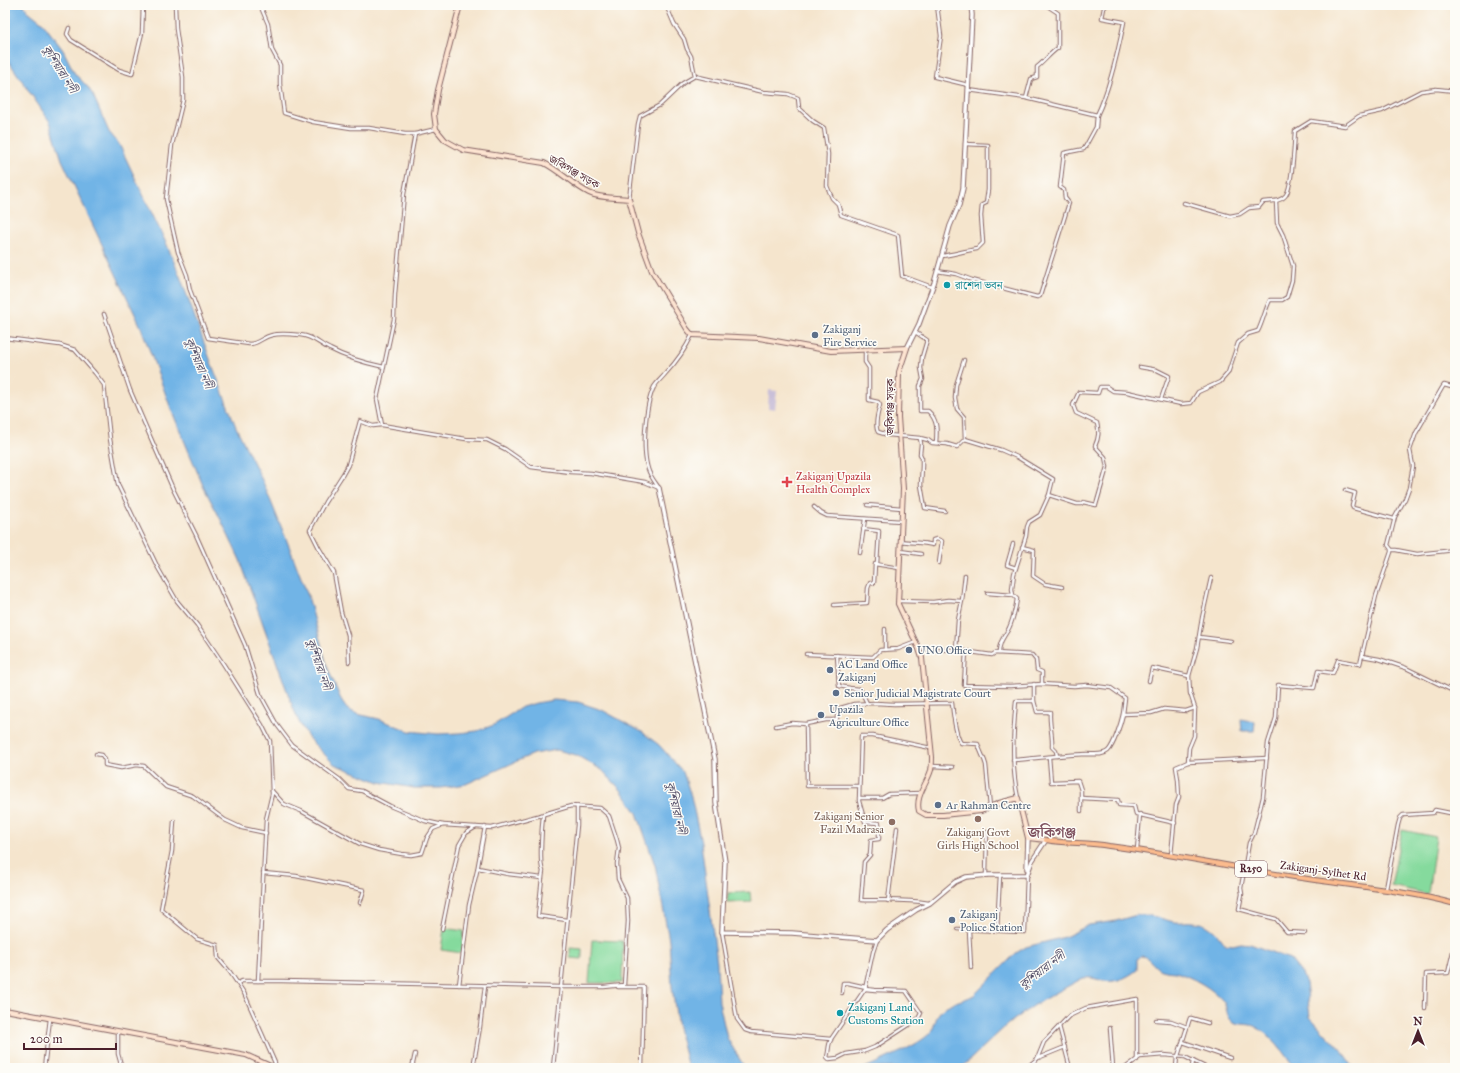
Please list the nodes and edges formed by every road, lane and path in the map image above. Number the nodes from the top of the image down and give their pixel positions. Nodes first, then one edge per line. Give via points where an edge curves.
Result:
1 (143, 5) edge
2 (175, 5) edge
3 (260, 5) edge
4 (460, 5) edge
5 (666, 5) edge
6 (937, 5) edge
7 (971, 5) edge
8 (1046, 5) edge
9 (1107, 5) edge
10 (69, 28) dead end
11 (694, 76) junction
12 (968, 85) junction
13 (968, 90) junction
14 (1455, 91) edge
15 (1026, 98) junction
16 (1097, 115) junction
17 (436, 129) junction
18 (415, 134) junction
19 (965, 144) junction
20 (629, 199) junction
21 (1276, 201) junction
22 (1184, 204) dead end
23 (942, 256) junction
24 (937, 271) junction
25 (932, 287) junction
26 (104, 314) dead end
27 (915, 332) junction
28 (692, 335) junction
29 (5, 338) edge
30 (907, 348) junction
31 (865, 349) junction
32 (964, 360) dead end
33 (384, 367) junction
34 (1140, 367) dead end
35 (1455, 388) edge
36 (1161, 399) junction
37 (382, 425) junction
38 (899, 436) junction
39 (920, 438) junction
40 (965, 439) junction
41 (936, 443) junction
42 (660, 488) junction
43 (1345, 490) dead end
44 (1049, 495) junction
45 (867, 505) dead end
46 (814, 507) dead end
47 (902, 508) junction
48 (945, 511) dead end
49 (865, 519) junction
50 (1394, 519) junction
51 (901, 521) junction
52 (863, 529) junction
53 (900, 541) junction
54 (1013, 544) dead end
55 (1022, 547) junction
56 (1391, 550) junction
57 (1455, 550) edge
58 (900, 551) junction
59 (860, 553) dead end
60 (921, 554) dead end
61 (877, 564) junction
62 (939, 564) dead end
63 (899, 568) junction
64 (1016, 568) junction
65 (965, 574) dead end
66 (1211, 578) dead end
67 (1062, 587) dead end
68 (987, 594) dead end
69 (1013, 595) junction
70 (898, 601) junction
71 (962, 601) junction
72 (834, 605) dead end
73 (885, 628) dead end
74 (1198, 637) junction
75 (1231, 641) dead end
76 (916, 642) junction
77 (919, 649) junction
78 (884, 650) junction
79 (956, 650) junction
80 (966, 651) junction
81 (999, 653) junction
82 (806, 654) dead end
83 (837, 655) junction
84 (1362, 656) junction
85 (349, 662) dead end
86 (1189, 676) junction
87 (1149, 681) dead end
88 (1034, 684) junction
89 (1042, 684) junction
90 (1455, 692) edge
91 (1034, 701) junction
92 (867, 703) junction
93 (926, 703) junction
94 (1195, 708) junction
95 (1123, 714) junction
96 (806, 724) junction
97 (776, 726) dead end
98 (931, 748) junction
99 (96, 754) dead end
100 (1057, 756) junction
101 (1049, 757) junction
102 (1267, 758) junction
103 (1013, 760) junction
104 (1188, 762) junction
105 (932, 766) junction
106 (953, 767) dead end
107 (858, 786) junction
108 (272, 791) junction
109 (921, 793) junction
110 (859, 798) junction
111 (1018, 798) junction
112 (1081, 798) junction
113 (576, 806) junction
114 (990, 807) junction
115 (1082, 811) dead end
116 (1140, 814) junction
117 (1455, 814) edge
118 (543, 815) junction
119 (174, 821) dead end
120 (1175, 823) junction
121 (443, 825) junction
122 (477, 826) junction
123 (484, 827) junction
124 (897, 828) dead end
125 (987, 832) dead end
126 (266, 833) junction
127 (1028, 838) junction
128 (1046, 840) junction
129 (1137, 850) junction
130 (1171, 855) junction
131 (478, 868) junction
132 (1244, 868) junction
133 (264, 873) junction
134 (1027, 874) junction
135 (986, 875) junction
136 (1000, 875) junction
137 (542, 878) junction
138 (1386, 890) junction
139 (888, 901) junction
140 (360, 903) dead end
141 (930, 903) junction
142 (1455, 904) edge
143 (567, 920) junction
144 (442, 929) dead end
145 (957, 929) dead end
146 (969, 930) junction
147 (997, 931) junction
148 (722, 932) junction
149 (1305, 933) dead end
150 (877, 940) junction
151 (1455, 943) edge
152 (1453, 959) edge
153 (970, 968) dead end
154 (258, 981) junction
155 (238, 983) junction
156 (459, 985) junction
157 (485, 986) junction
158 (560, 987) junction
159 (866, 988) junction
160 (842, 993) dead end
161 (1425, 1008) dead end
162 (5, 1010) edge
163 (50, 1019) junction
164 (1156, 1020) dead end
165 (1208, 1023) dead end
166 (1059, 1026) junction
167 (1110, 1028) dead end
168 (1187, 1028) junction
169 (118, 1032) junction
170 (831, 1039) junction
171 (1183, 1042) junction
172 (1065, 1048) junction
173 (415, 1054) dead end
174 (1177, 1056) junction
175 (1230, 1058) dead end
176 (1037, 1059) junction
177 (1137, 1060) junction
178 (1193, 1060) junction
179 (44, 1068) edge
180 (122, 1068) edge
181 (275, 1068) edge
182 (412, 1068) edge
183 (472, 1068) edge
184 (553, 1068) edge
185 (642, 1068) edge
186 (1026, 1068) edge
187 (1070, 1068) edge
188 (1113, 1068) edge
189 (1125, 1068) edge
190 (1176, 1068) edge
191 (1192, 1068) edge
192 (1207, 1068) edge

1 - 10 street via 140,43 132,74 119,70 70,40 67,34
2 - 33 street via 183,100 172,145 166,199 178,252 208,338 256,344 272,335 301,335 315,339 329,349 353,359
3 - 18 street via 268,24 272,50 280,65 284,113 313,122
4 - 17 main road via 438,90 434,114
5 - 11 street via 691,56
6 - 12 street via 941,36 936,77
7 - 12 street
8 - 15 street via 1058,13 1058,48 1037,67 1037,77 1031,79
9 - 16 street via 1102,18 1124,22 1116,57
11 - 20 street via 660,105 640,116
11 - 25 street via 798,98 799,108 824,128 828,154 827,186 838,204 840,215 898,235 902,276
12 - 13 street
13 - 15 street
13 - 19 street
14 - 21 street via 1425,90 1382,111 1360,116 1345,126 1311,121 1295,130 1290,185 1286,195
15 - 16 street
16 - 24 street via 1096,127 1084,149 1064,152 1060,187 1064,190 1069,203 1040,296
17 - 18 street
17 - 20 main road, জকিগঞ্জ সড়ক via 445,140 463,150 544,163 589,193 601,197
18 - 33 street via 404,194 394,319
19 - 23 street via 963,188
19 - 23 street via 988,145 988,190 981,216 983,243 977,249
20 - 28 main road via 652,271
21 - 22 street via 1263,202 1259,207 1249,208 1240,214 1230,216
21 - 36 street via 1277,223 1293,266 1287,297 1282,300 1270,300 1258,331 1248,334 1238,343 1228,373 1220,382 1198,392 1191,403 1181,404
23 - 24 street
24 - 25 street
25 - 27 street
26 - 121 street via 130,390 245,645 260,694 277,726 292,745 350,789 362,791 425,821
27 - 30 street
27 - 41 street via 927,340 922,357 920,410 928,411 934,416 937,426
28 - 31 main road via 759,338 831,351
28 - 42 street via 685,350 654,386 650,403 646,427 646,461 648,470
29 - 108 street via 60,345 75,350 104,385 118,485 158,568 262,725 270,741
30 - 31 main road
30 - 38 main road, জকিগঞ্জ সড়ক via 899,372
31 - 38 street via 865,362 869,368 869,400 880,405 876,429 878,432
32 - 40 street via 956,385 955,398 957,409 964,417
33 - 37 street via 377,399
34 - 36 street via 1157,370 1169,376
35 - 50 street via 1444,385 1416,433 1410,450 1413,466 1409,488
36 - 44 street via 1113,391 1107,387 1100,387 1098,393 1079,392 1073,405 1076,413 1097,423 1099,430 1095,446 1105,457 1107,467 1096,505 1083,502 1077,504
37 - 42 street via 486,440 505,449 531,467 591,473 645,482
37 - 85 street via 373,426 360,421 348,465 310,530 334,573 340,612 348,635
38 - 39 street
38 - 47 main road, জকিগঞ্জ সড়ক
39 - 41 street
39 - 48 street via 924,508
40 - 41 street via 957,447
40 - 44 street via 1017,457 1053,479
42 - 148 street via 715,759 716,803 725,862
43 - 50 street via 1354,493 1353,508
44 - 55 street via 1040,515 1029,522
45 - 47 street
46 - 49 street via 827,516
47 - 51 main road, জকিগঞ্জ সড়ক
49 - 51 street
49 - 52 street
50 - 56 street via 1388,546
51 - 53 main road, জকিগঞ্জ সড়ক
52 - 59 street
52 - 61 street via 880,531
53 - 58 main road, জকিগঞ্জ সড়ক
53 - 62 street via 933,545 933,540 942,540
54 - 64 street via 1008,565
55 - 64 street
55 - 67 street via 1034,550 1033,576 1045,584
56 - 57 street via 1417,554
56 - 84 street via 1376,596
58 - 60 street
58 - 63 main road, জকিগঞ্জ সড়ক
61 - 63 street
61 - 72 street via 874,583 870,583 868,588 867,603
63 - 70 main road, জকিগঞ্জ সড়ক
64 - 69 street
65 - 71 street
66 - 74 street
68 - 69 street
69 - 81 street via 1017,599 1016,608 1008,630 1001,640
70 - 71 street
70 - 76 main road, জকিগঞ্জ সড়ক
71 - 79 street
73 - 78 street
74 - 75 street
74 - 86 street
76 - 77 main road, জকিগঞ্জ সড়ক
76 - 78 street via 898,649
77 - 79 street
77 - 93 main road, জকিগঞ্জ সড়ক
78 - 83 street via 880,650 873,657
79 - 80 street
80 - 81 street via 992,655
80 - 88 street via 964,685
81 - 89 street via 1032,655 1036,660 1037,670 1042,672
82 - 83 street
83 - 92 street via 839,686 860,689
84 - 90 street via 1406,668
84 - 102 street via 1360,664 1339,660 1333,673 1318,671 1314,688 1278,685 1276,718 1268,743
86 - 87 street via 1152,668
86 - 94 street via 1190,693
88 - 89 street
88 - 91 street
89 - 95 street via 1111,688 1124,698
91 - 100 street via 1037,712 1050,712 1052,747
91 - 103 street via 1016,701
92 - 93 street
92 - 96 street via 837,709 837,720
93 - 98 main road, জকিগঞ্জ সড়ক
93 - 114 street via 952,703 958,739 961,743 978,744 986,765
94 - 95 street via 1186,711 1164,709 1151,713
94 - 104 street via 1194,736 1189,748
95 - 100 street via 1108,751 1102,755
96 - 97 street
96 - 107 street via 808,786
98 - 105 main road, জকিগঞ্জ সড়ক
98 - 107 street via 861,736
99 - 126 street via 102,755 105,765 122,768 144,766 166,787 193,796 225,820 242,828
100 - 101 street
101 - 103 street
101 - 112 street via 1051,782 1078,781
102 - 104 street
102 - 132 street via 1261,809 1249,843
103 - 111 street
104 - 120 street via 1176,767 1179,797
105 - 106 street
105 - 109 main road, জকিগঞ্জ সড়ক
107 - 110 street
108 - 121 street via 284,804 360,844 379,850 411,855 422,852 433,829
108 - 126 street
109 - 110 street
109 - 114 main road, জকিগঞ্জ সড়ক via 917,805 919,811 926,815 981,811
110 - 139 street via 865,822 879,823 879,839 871,840 870,855 864,862 861,900
111 - 114 main road, জকিগঞ্জ সড়ক
111 - 127 main road
112 - 115 street
112 - 116 street via 1118,800 1119,805 1134,806 1136,814
113 - 118 street
113 - 143 street
113 - 158 street via 600,808 609,816 617,840 618,879 627,898 628,911 624,985
116 - 120 street
116 - 129 street
117 - 138 street via 1435,810 1433,813 1403,815 1400,818
118 - 123 street via 492,828
118 - 137 street
119 - 155 street via 172,851 161,909 197,939 217,945 218,958
120 - 130 street
121 - 122 street
122 - 123 street
122 - 144 street via 466,833 459,845
123 - 131 street
124 - 139 street
125 - 135 street
126 - 133 street
127 - 128 main road
127 - 134 street
128 - 129 main road, Zakiganj-Sylhet Rd / R250
128 - 134 street
129 - 130 main road, Zakiganj-Sylhet Rd / R250
130 - 132 main road, Zakiganj-Sylhet Rd / R250
131 - 137 street
131 - 156 street via 469,904
132 - 138 main road, Zakiganj-Sylhet Rd / R250
132 - 149 street via 1239,909 1276,919 1287,932
133 - 140 street via 296,876 364,890
133 - 154 street
134 - 136 street
134 - 147 street via 1025,932
135 - 136 street
135 - 141 street via 966,877 955,882
136 - 147 street
137 - 143 street via 538,916
138 - 142 main road, Zakiganj-Sylhet Rd / R250
139 - 141 street
141 - 150 street via 916,910
143 - 158 street
145 - 146 street
146 - 147 street
146 - 153 street
148 - 150 street via 792,933
148 - 170 street via 737,1019 745,1030
150 - 159 street
151 - 152 street
152 - 161 street via 1448,973 1426,974
154 - 155 street
154 - 156 street
155 - 181 street
156 - 157 street
157 - 158 street
157 - 183 street
158 - 184 street
158 - 185 street via 644,988
159 - 160 street via 843,984
159 - 170 street
159 - 170 street via 906,991 921,1013 918,1019 875,1047 838,1058 827,1057
162 - 163 main road
163 - 169 main road
163 - 179 street
164 - 168 street via 1171,1021
165 - 168 street via 1192,1018
166 - 172 street
166 - 176 street via 1044,1042
166 - 177 street via 1069,1016 1086,1008 1137,999
167 - 188 street
168 - 171 street
169 - 180 street via 118,1054
169 - 181 main road via 246,1055
171 - 174 street
171 - 175 street
172 - 176 street
172 - 187 street
173 - 182 street
174 - 177 street via 1140,1057
174 - 178 street
174 - 190 street
176 - 186 street
177 - 189 street
178 - 191 street
178 - 192 street

